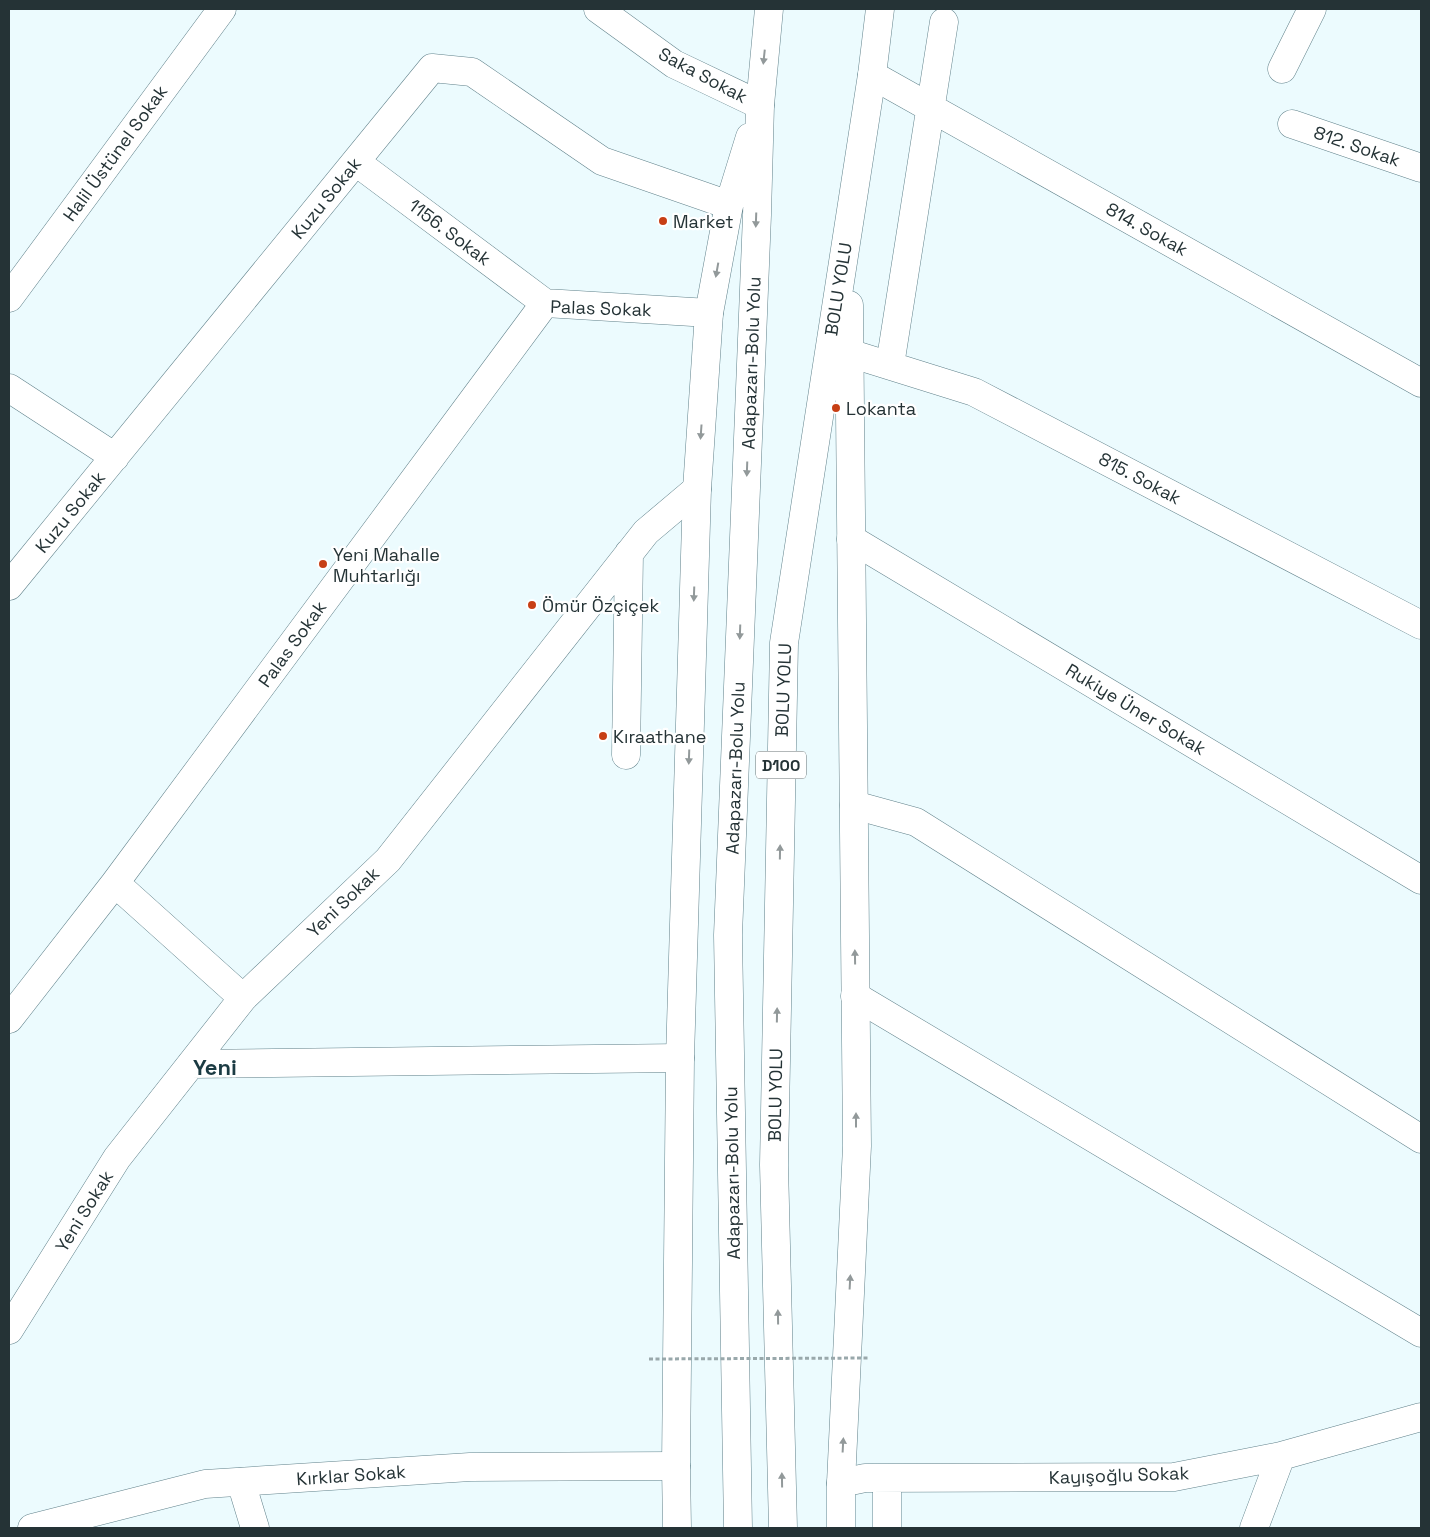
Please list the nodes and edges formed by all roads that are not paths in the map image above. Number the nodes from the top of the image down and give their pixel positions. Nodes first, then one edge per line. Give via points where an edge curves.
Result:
1 (222, 9) edge
2 (598, 9) edge
3 (769, 9) edge
4 (880, 9) edge
5 (895, 9) edge
6 (1312, 9) edge
7 (944, 22) dead end
8 (873, 65) junction
9 (1282, 69) dead end
10 (760, 105) junction
11 (931, 108) junction
12 (1292, 124) dead end
13 (356, 162) junction
14 (1421, 168) edge
15 (729, 205) junction
16 (848, 224) junction
17 (9, 298) edge
18 (544, 303) junction
19 (709, 313) junction
20 (850, 352) junction
21 (890, 365) junction
22 (1421, 383) edge
23 (9, 388) edge
24 (115, 457) junction
25 (697, 489) junction
26 (851, 539) junction
27 (629, 553) junction
28 (9, 586) edge
29 (1421, 626) edge
30 (626, 755) dead end
31 (854, 805) junction
32 (1421, 880) edge
33 (116, 883) junction
34 (856, 996) junction
35 (243, 998) junction
36 (9, 1019) edge
37 (680, 1058) junction
38 (191, 1064) junction
39 (1421, 1139) edge
40 (9, 1330) edge
41 (1421, 1333) edge
42 (1421, 1416) edge
43 (1281, 1456) junction
44 (676, 1466) junction
45 (887, 1478) junction
46 (241, 1482) junction
47 (841, 1483) junction
48 (32, 1528) edge
49 (256, 1528) edge
50 (678, 1528) edge
51 (738, 1528) edge
52 (783, 1528) edge
53 (840, 1528) edge
54 (887, 1528) edge
55 (1254, 1528) edge

1 - 17 main road, Halil Üstünel Sokak
2 - 10 main road, Saka Sokak via 674,64
3 -> 10 main road, Adapazarı-Bolu Yolu / D100
4 - 8 main road, BOLU YOLU / D100
5 - 8 main road
6 - 9 main road
7 - 11 main road
8 - 11 main road, 814. Sokak
8 - 16 main road, BOLU YOLU / D100
10 - 15 main road
10 -> 51 main road, Adapazarı-Bolu Yolu / D100 via 728,935
11 - 21 main road
11 - 22 main road, 814. Sokak
12 - 14 main road, 812. Sokak
13 - 15 main road, Kuzu Sokak via 432,68 472,72 602,161
13 - 18 main road, 1156. Sokak
13 - 24 main road, Kuzu Sokak
15 -> 19 main road
16 - 20 main road
52 -> 16 main road, BOLU YOLU / D100 via 774,1166 784,644
18 - 19 main road, Palas Sokak
18 - 33 main road, Palas Sokak
19 -> 25 main road
20 - 21 main road, 815. Sokak
20 - 26 main road
21 - 29 main road, 815. Sokak via 974,392
23 - 24 main road
24 - 28 main road, Kuzu Sokak
25 - 27 main road, Yeni Sokak via 646,532
25 -> 37 main road
26 - 31 main road
26 - 32 main road, Rukiye Üner Sokak
27 - 30 main road
27 - 35 main road, Yeni Sokak via 388,860
34 -> 31 main road
31 - 39 main road via 916,822
33 - 35 main road
33 - 36 main road, Palas Sokak
34 - 41 main road
47 -> 34 main road via 857,1146
35 - 38 main road, Yeni Sokak
37 - 38 main road
37 - 44 main road
38 - 40 main road, Yeni Sokak via 117,1158
42 - 43 main road, Kayışoğlu Sokak
43 - 45 main road, Kayışoğlu Sokak via 1174,1477
43 - 55 main road
44 - 46 main road, Kırklar Sokak via 470,1467
44 - 50 main road
45 - 47 main road, Kayışoğlu Sokak
45 - 54 main road
46 - 48 main road, Kırklar Sokak via 205,1484
46 - 49 main road
47 - 53 main road

